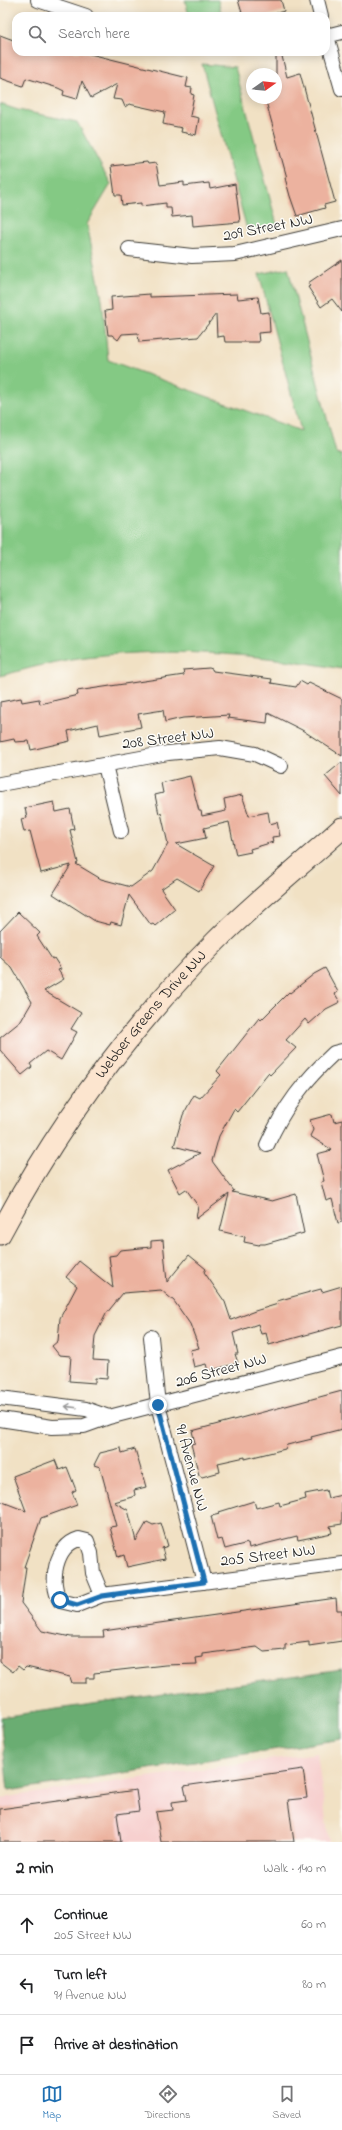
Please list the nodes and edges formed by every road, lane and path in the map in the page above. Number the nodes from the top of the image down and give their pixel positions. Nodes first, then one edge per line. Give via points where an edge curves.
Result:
1 (39, 0) edge
2 (317, 0) edge
3 (74, 12) edge
4 (320, 12) edge
5 (342, 32) edge
6 (330, 34) edge
7 (330, 48) edge
8 (342, 89) edge
9 (342, 230) edge
10 (129, 249) dead end
11 (105, 765) junction
12 (281, 766) dead end
13 (0, 784) edge
14 (342, 828) edge
15 (122, 831) dead end
16 (342, 1051) edge
17 (267, 1145) dead end
18 (0, 1234) edge
19 (151, 1337) dead end
20 (342, 1357) edge
21 (0, 1398) edge
22 (158, 1405) junction
23 (109, 1417) junction
24 (0, 1418) edge
25 (342, 1564) edge
26 (204, 1582) junction
27 (102, 1596) junction

1 - 3 street
2 - 4 street
5 - 6 street
7 - 8 street
9 - 10 street, 209 Street NW via 235,254 192,256
11 - 12 street, 208 Street NW via 168,753 220,748 255,754
11 - 13 street, 208 Street NW
11 - 15 street, 208 Street NW
14 - 18 main road, Webber Greens Drive NW via 217,940 129,1037 51,1145
16 - 17 street via 334,1053 297,1091 279,1118
19 - 22 street, 91 Avenue NW
20 - 22 street, 206 Street NW
23 -> 21 street via 86,1409
22 - 23 street, 206 Street NW
22 - 26 street, 91 Avenue NW
23 - 24 street, 206 Street NW via 84,1426 52,1427
25 - 26 street, 205 Street NW
26 - 27 street, 205 Street NW
27 - 27 street, 205 Street NW via 93,1573 87,1541 72,1541 58,1560 55,1572 56,1593 60,1600 77,1605

